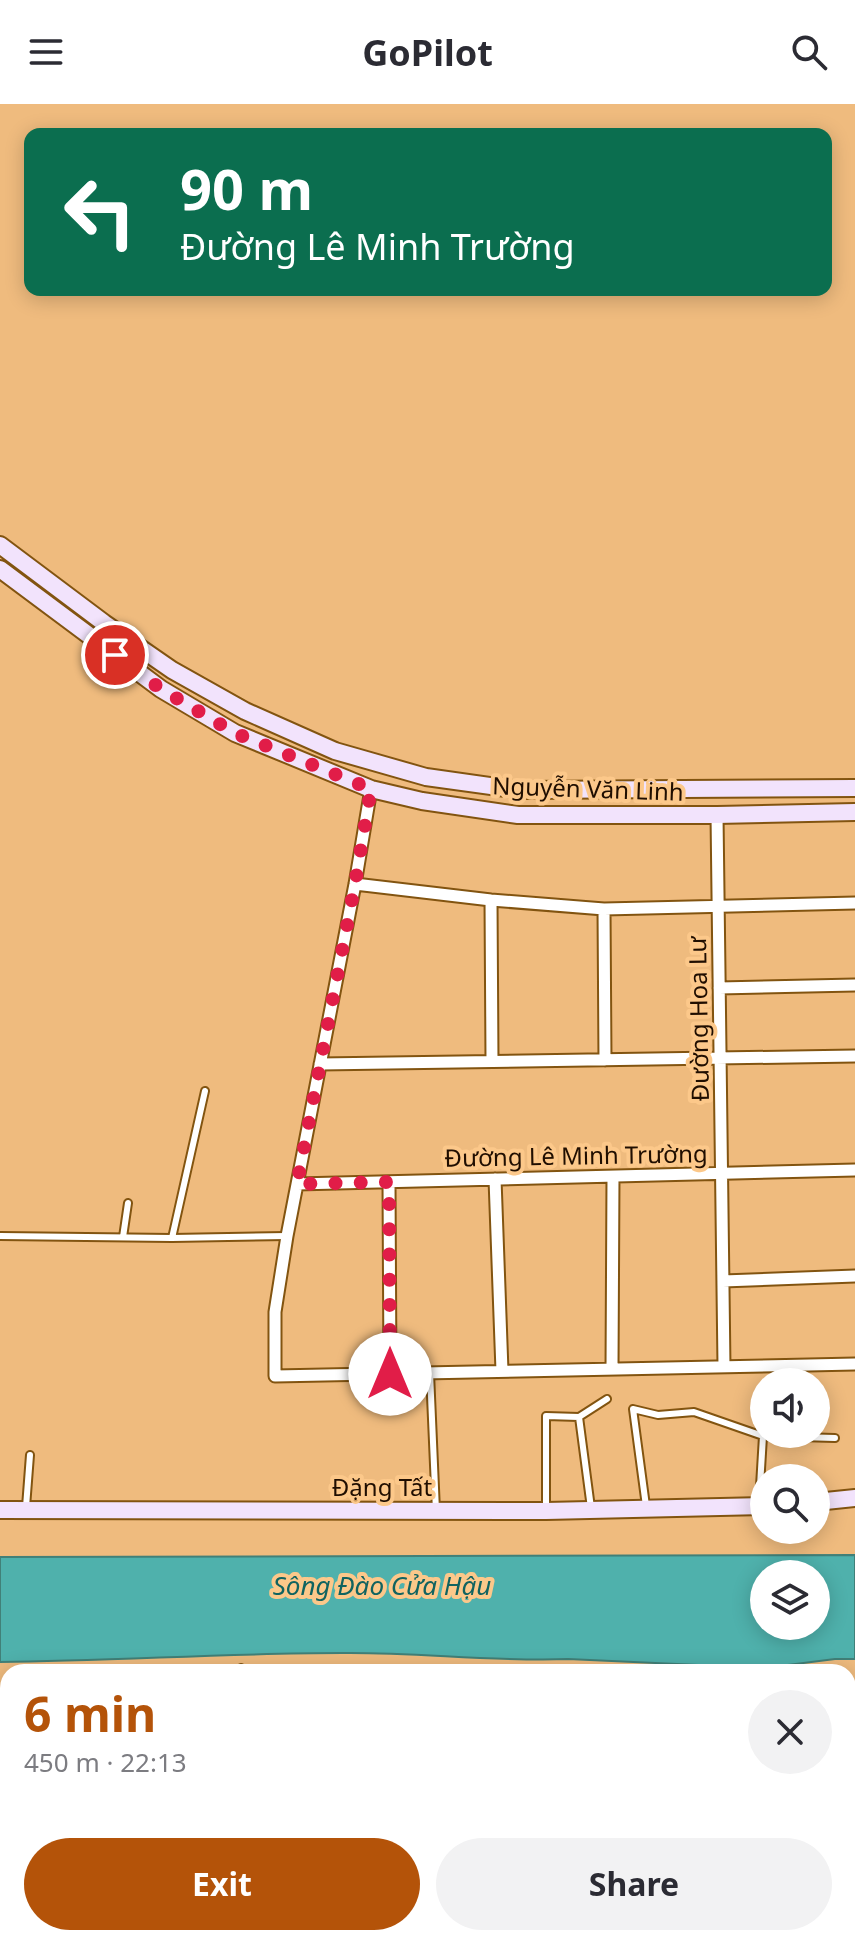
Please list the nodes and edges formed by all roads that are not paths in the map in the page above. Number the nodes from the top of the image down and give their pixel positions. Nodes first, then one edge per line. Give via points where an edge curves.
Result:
1 (0, 545) edge
2 (0, 569) edge
3 (245, 711) junction
4 (235, 733) junction
5 (855, 788) edge
6 (371, 789) junction
7 (659, 790) junction
8 (855, 812) edge
9 (659, 815) junction
10 (717, 815) junction
11 (355, 884) junction
12 (491, 900) junction
13 (855, 903) edge
14 (718, 907) junction
15 (604, 909) junction
16 (855, 985) edge
17 (719, 988) junction
18 (855, 1056) edge
19 (720, 1058) junction
20 (605, 1060) junction
21 (492, 1061) junction
22 (320, 1064) junction
23 (205, 1091) dead end
24 (855, 1170) edge
25 (721, 1174) junction
26 (613, 1177) junction
27 (495, 1179) junction
28 (389, 1182) junction
29 (297, 1184) junction
30 (128, 1203) dead end
31 (0, 1236) edge
32 (287, 1236) junction
33 (123, 1237) junction
34 (172, 1238) junction
35 (855, 1276) edge
36 (723, 1281) junction
37 (855, 1364) edge
38 (724, 1367) junction
39 (612, 1369) junction
40 (502, 1371) junction
41 (430, 1373) junction
42 (390, 1374) junction
43 (607, 1399) dead end
44 (579, 1417) junction
45 (750, 1431) edge
46 (830, 1438) edge
47 (835, 1438) dead end
48 (30, 1455) dead end
49 (855, 1498) edge
50 (830, 1501) edge
51 (750, 1506) edge
52 (0, 1510) edge
53 (26, 1510) junction
54 (591, 1510) junction
55 (646, 1510) junction
56 (436, 1511) junction
57 (546, 1511) junction

1 - 3 main road, Nguyễn Văn Linh via 172,670
2 - 4 main road, Nguyễn Văn Linh via 161,689
3 - 4 main road
3 - 7 main road, Nguyễn Văn Linh via 335,751 426,777 519,790
4 - 6 main road, Nguyễn Văn Linh
5 - 7 main road, Nguyễn Văn Linh
6 - 9 main road, Nguyễn Văn Linh via 518,815
6 - 11 street
7 - 9 main road
8 - 10 main road, Nguyễn Văn Linh
9 - 10 main road, Nguyễn Văn Linh
10 - 14 street, Đường Hoa Lư
11 - 12 street
11 - 22 street
12 - 15 street
12 - 21 street
13 - 14 street
14 - 15 street
14 - 17 street, Đường Hoa Lư
15 - 20 street
16 - 17 street
17 - 19 street, Đường Hoa Lư
18 - 19 street
19 - 20 street
19 - 25 street, Đường Hoa Lư
20 - 21 street
21 - 22 street
22 - 29 street
23 - 34 lane
24 - 25 street, Đường Lê Minh Trường
25 - 26 street, Đường Lê Minh Trường
25 - 36 street, Đường Hoa Lư
26 - 27 street, Đường Lê Minh Trường
26 - 39 street
27 - 28 street, Đường Lê Minh Trường
27 - 40 street
28 - 29 street, Đường Lê Minh Trường
28 - 42 street
29 - 32 street
30 - 33 lane
31 - 33 lane
32 - 34 lane
32 - 42 street via 275,1312 275,1376
33 - 34 lane
35 - 36 street
36 - 38 street, Đường Hoa Lư
37 - 38 street
38 - 39 street
39 - 40 street
40 - 41 street
41 - 42 street
41 - 56 lane
43 - 44 lane
44 - 54 lane
44 - 57 lane via 546,1416
45 - 55 lane via 694,1412 658,1415 633,1409
46 - 47 lane
48 - 53 lane
49 - 50 main road
51 - 55 main road, Đặng Tất
52 - 53 main road, Đặng Tất
53 - 56 main road, Đặng Tất
54 - 55 main road, Đặng Tất
54 - 57 main road, Đặng Tất
56 - 57 main road, Đặng Tất

